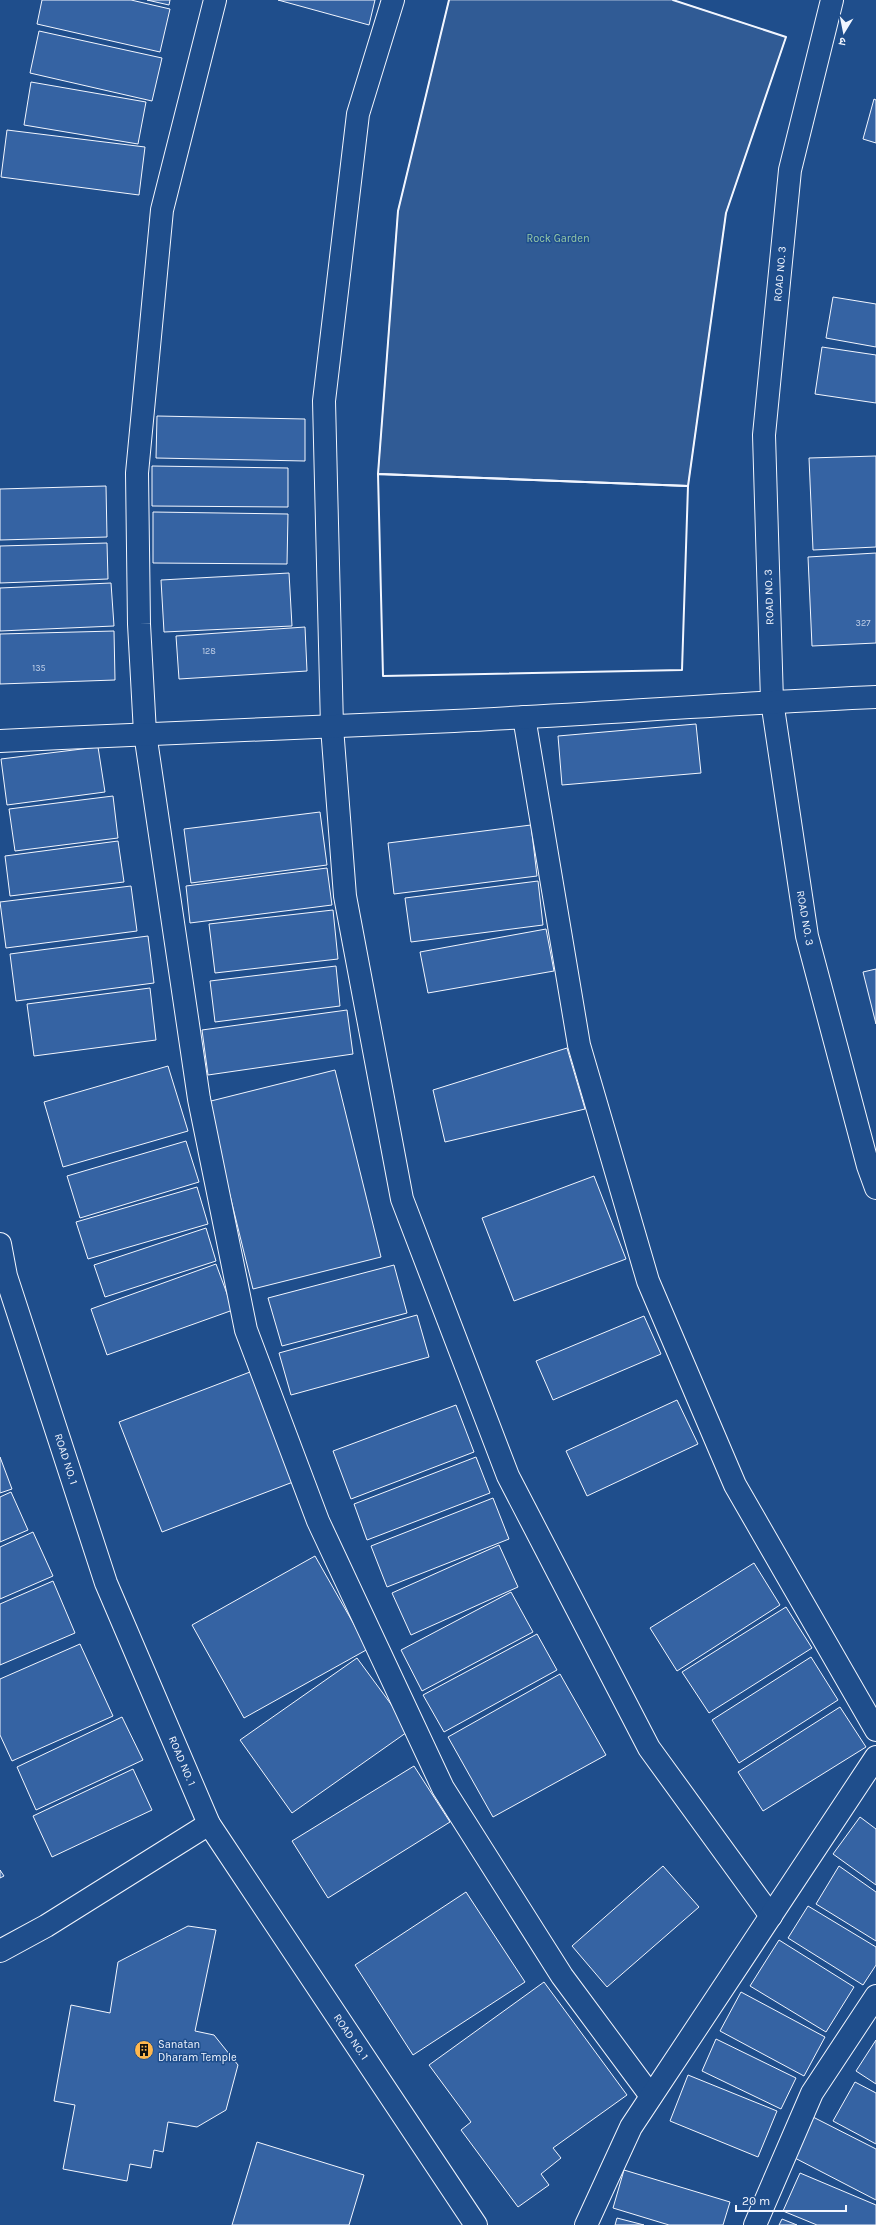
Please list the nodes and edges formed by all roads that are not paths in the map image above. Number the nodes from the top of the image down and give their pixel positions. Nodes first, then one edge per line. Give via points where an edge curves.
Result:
1 (215, 0) edge
2 (393, 0) edge
3 (832, 0) edge
4 (876, 697) edge
5 (772, 701) junction
6 (524, 717) junction
7 (332, 727) junction
8 (145, 733) junction
9 (0, 741) edge
10 (876, 1188) edge
11 (0, 1244) edge
12 (876, 1730) edge
13 (876, 1757) edge
14 (209, 1824) junction
15 (771, 1916) junction
16 (0, 1951) edge
17 (876, 1996) edge
18 (651, 2096) junction
19 (476, 2225) edge
20 (586, 2225) edge
21 (755, 2225) edge

1 - 8 street via 162,210 138,465 138,624
2 - 7 street via 358,114 324,401
3 - 5 street, ROAD NO. 3 via 790,170 764,435
4 - 5 street
5 - 6 street
5 - 10 street, ROAD NO. 3 via 807,936
6 - 7 street
6 - 12 street via 579,1046 648,1281 735,1485
7 - 8 street
7 - 15 street via 345,896 402,1199 508,1476 649,1748
8 - 9 street
8 - 18 street via 199,1099 249,1337 318,1521 443,1788 562,1976
11 - 14 street, ROAD NO. 1 via 6,1276 106,1583
13 - 15 street
14 - 16 street via 46,1926
14 - 19 street, ROAD NO. 1
15 - 18 street
17 - 21 street via 812,2093
18 - 20 street via 631,2127

